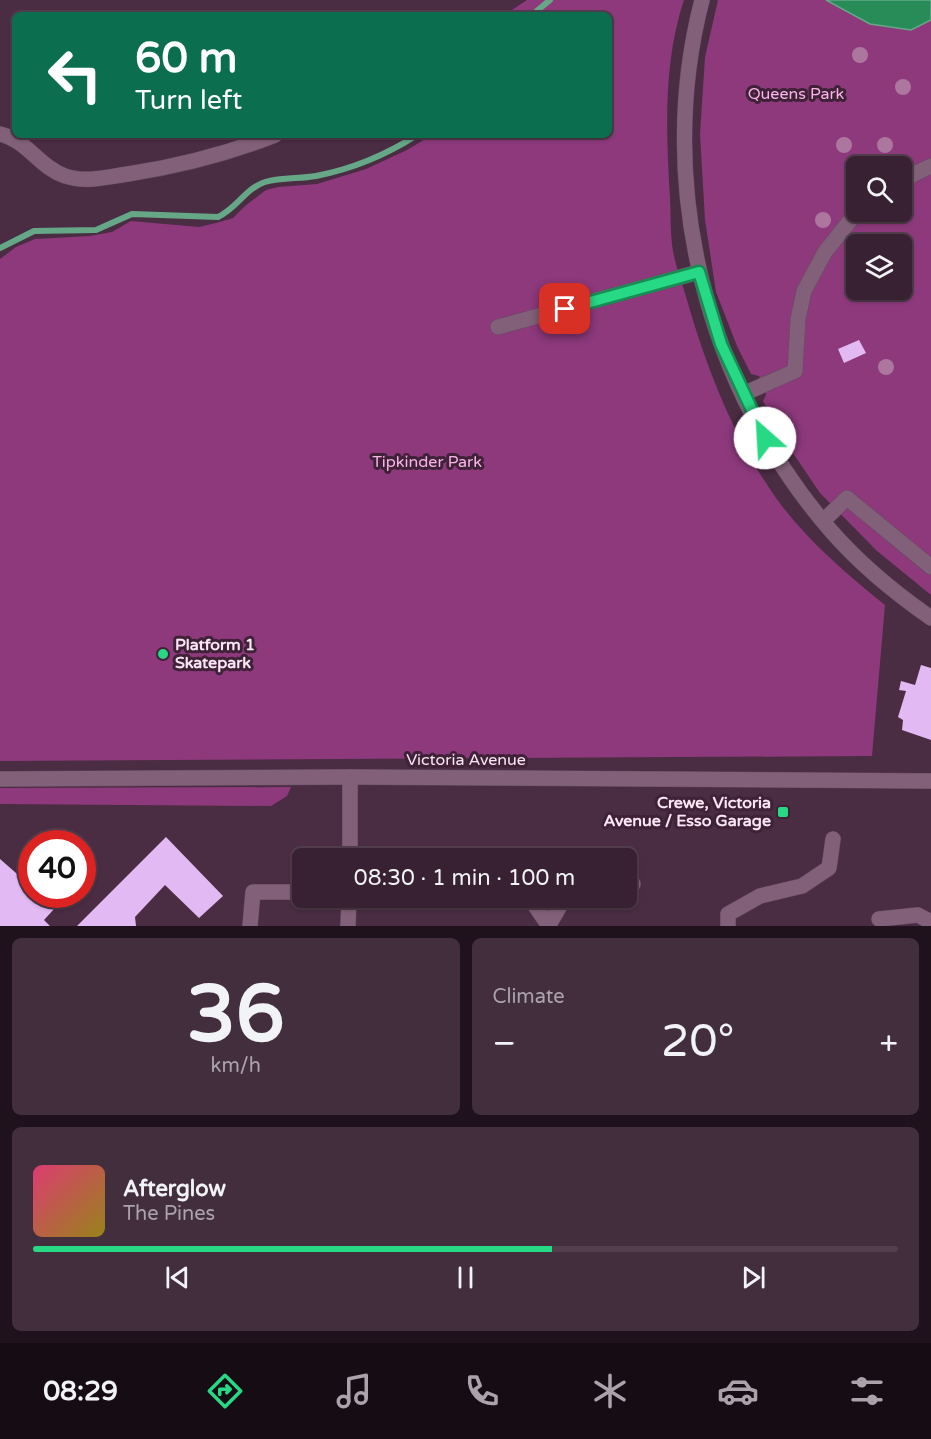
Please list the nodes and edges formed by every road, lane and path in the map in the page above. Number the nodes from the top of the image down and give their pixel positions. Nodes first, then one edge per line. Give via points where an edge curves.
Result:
1 (702, 0) edge
2 (13, 138) edge
3 (267, 138) edge
4 (931, 166) edge
5 (912, 175) edge
6 (849, 222) edge
7 (699, 272) junction
8 (498, 327) dead end
9 (743, 394) junction
10 (823, 521) junction
11 (931, 567) edge
12 (931, 618) edge
13 (350, 777) junction
14 (0, 779) edge
15 (931, 781) edge
16 (833, 839) dead end
17 (350, 848) edge
18 (292, 892) edge
19 (349, 908) edge
20 (537, 908) edge
21 (559, 908) edge
22 (879, 919) dead end
23 (728, 920) edge
24 (931, 922) edge
25 (549, 925) edge
26 (250, 926) edge
27 (348, 926) edge

1 - 7 street via 686,92 685,145 691,228
2 - 3 street via 59,174 88,180 211,158
4 - 5 street
6 - 9 street via 825,252 804,291 795,371
7 - 8 street
7 - 9 street via 715,329
9 - 10 street via 786,472
10 - 11 street via 847,498
10 - 12 street via 869,570
13 - 14 street, Victoria Avenue
13 - 15 street, Victoria Avenue
13 - 17 street
16 - 23 street via 829,868 802,886 760,896
18 - 26 street via 253,892
19 - 27 street
20 - 25 street
21 - 25 street
22 - 24 street via 918,915

